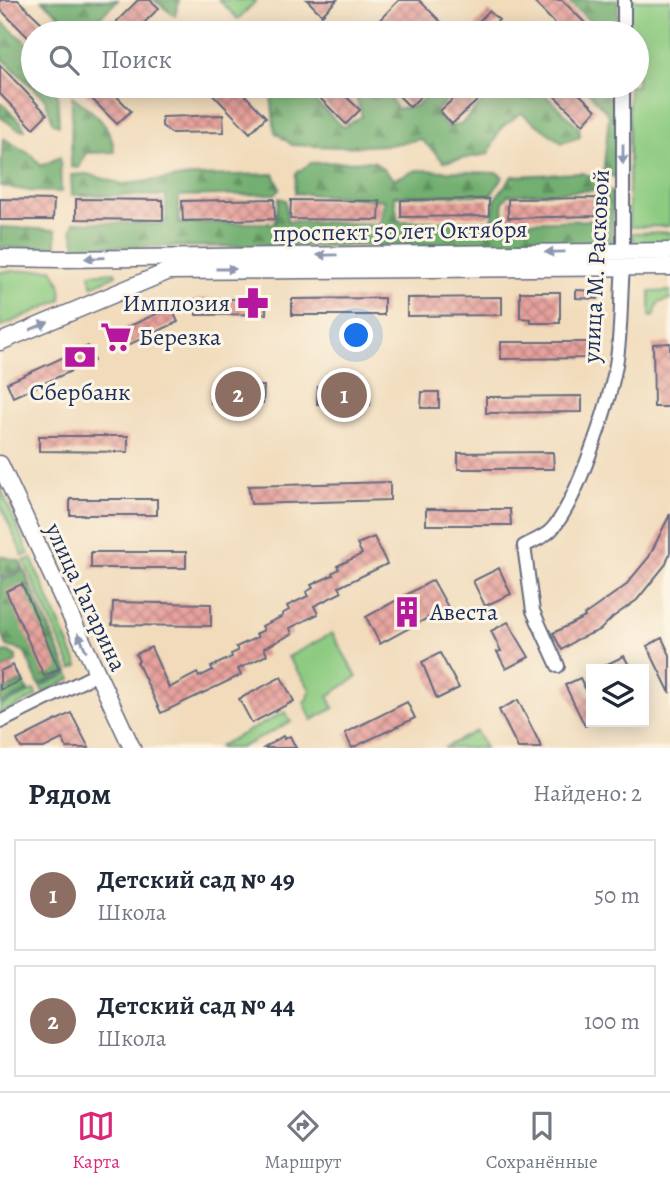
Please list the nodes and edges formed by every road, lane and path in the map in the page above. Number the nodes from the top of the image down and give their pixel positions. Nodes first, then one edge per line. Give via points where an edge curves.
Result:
1 (624, 0) edge
2 (624, 21) edge
3 (623, 98) edge
4 (670, 251) edge
5 (130, 257) junction
6 (0, 258) edge
7 (623, 259) junction
8 (670, 267) edge
9 (136, 284) junction
10 (0, 342) edge
11 (0, 464) edge
12 (558, 666) dead end
13 (97, 674) junction
14 (0, 722) edge
15 (132, 748) edge

1 - 2 street
3 -> 7 street, улица М. Расковой
4 - 7 main road, проспект 50 лет Октября
5 -> 6 main road, проспект 50 лет Октября
7 -> 5 main road, проспект 50 лет Октября
5 - 9 main road via 142,267
7 - 8 main road, проспект 50 лет Октября
9 -> 7 main road, проспект 50 лет Октября via 187,269
7 - 12 street, улица М. Расковой via 616,369 600,423 560,518 551,531 524,546 533,611
10 -> 9 main road, проспект 50 лет Октября
13 -> 11 main road, улица Гагарина
13 - 14 street
13 - 15 main road, улица Гагарина

